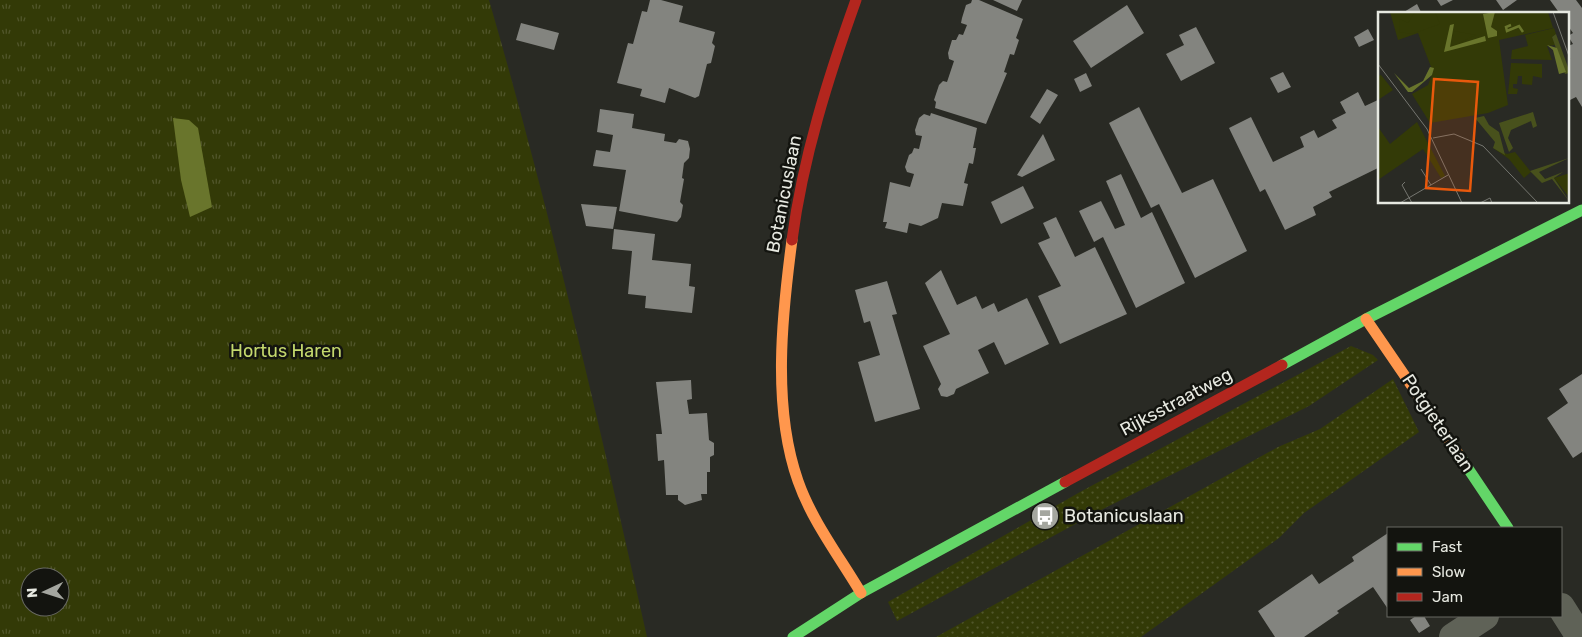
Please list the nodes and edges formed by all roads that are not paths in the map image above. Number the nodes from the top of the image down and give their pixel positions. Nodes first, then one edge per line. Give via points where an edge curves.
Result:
1 (856, 0) edge
2 (1582, 210) edge
3 (1366, 319) junction
4 (1507, 527) edge
5 (861, 593) junction
6 (1562, 610) edge
7 (1483, 617) edge
8 (793, 637) edge
9 (1453, 637) edge
10 (1580, 637) edge

1 - 5 main road, Botanicuslaan via 818,113 802,180 784,291 782,336 784,419 798,481 808,504
2 - 3 main road, Rijksstraatweg
3 - 4 main road, Potgieterlaan
3 - 5 main road, Rijksstraatweg
5 - 8 main road, Rijksstraatweg
6 - 10 street
7 - 9 street

